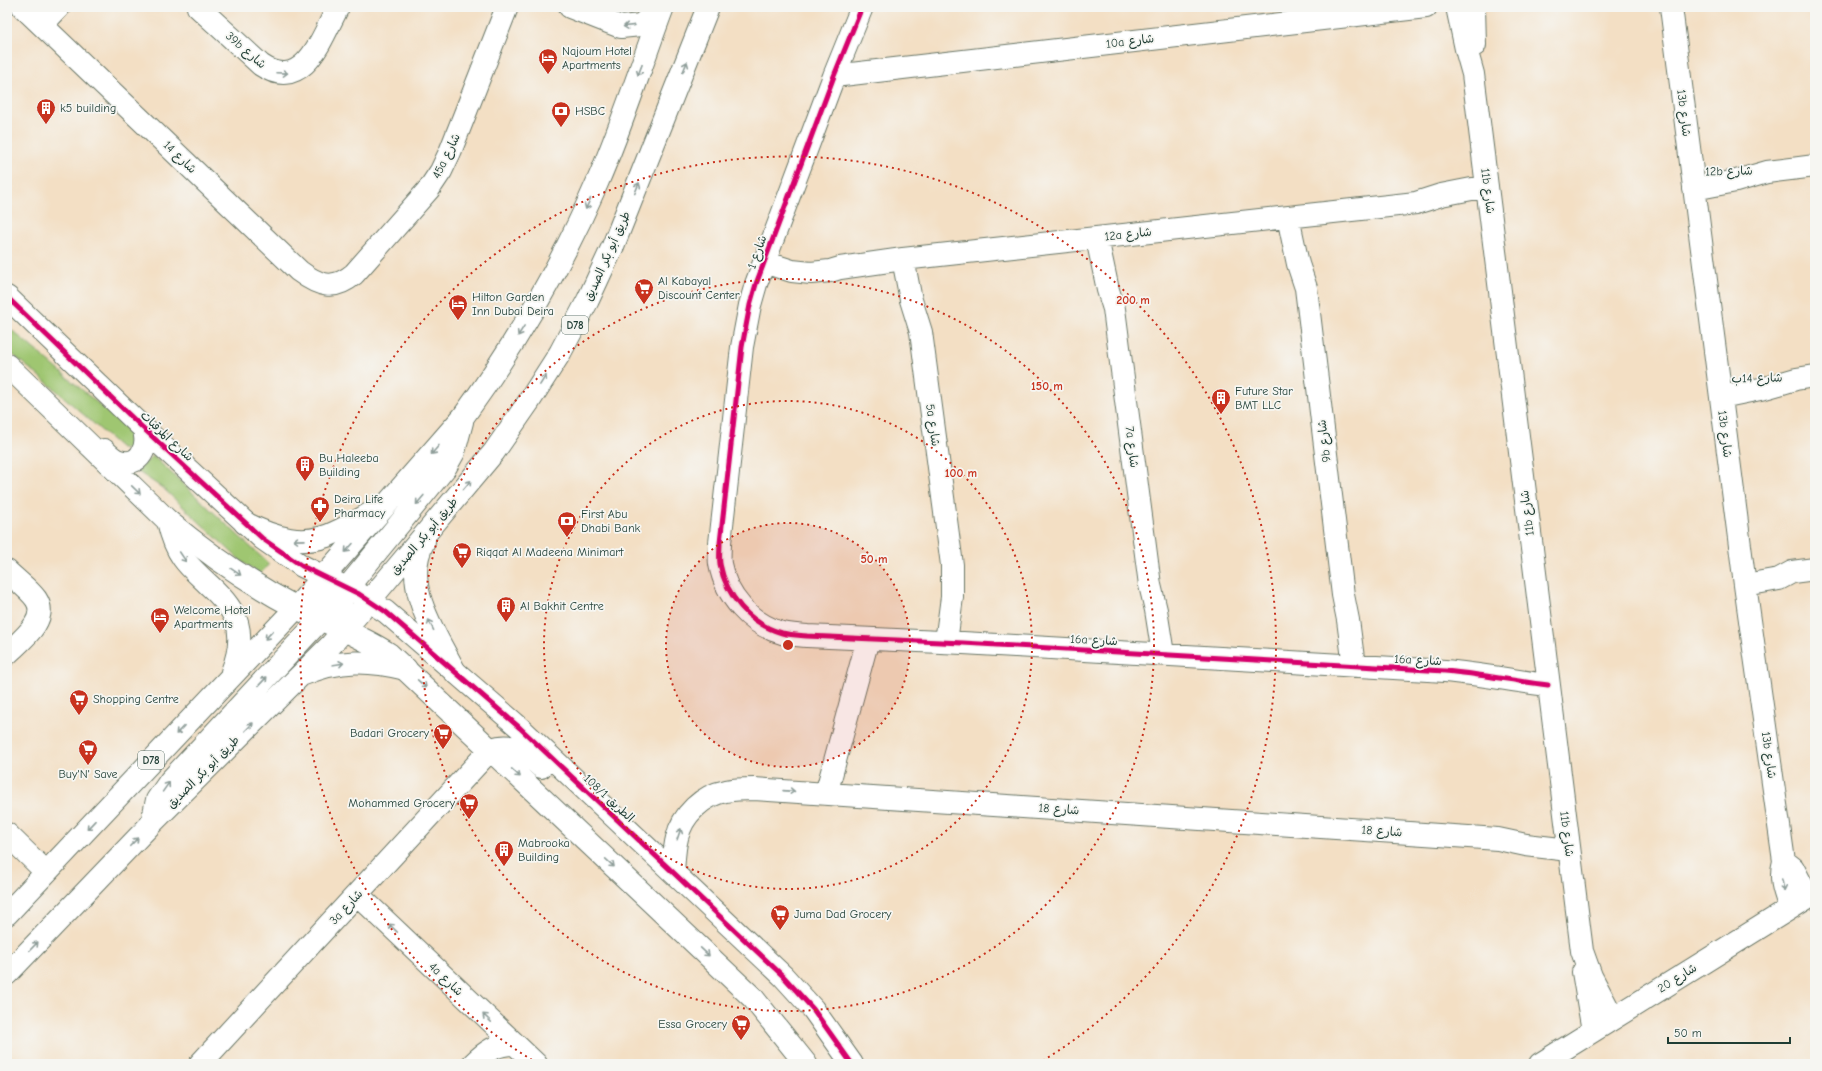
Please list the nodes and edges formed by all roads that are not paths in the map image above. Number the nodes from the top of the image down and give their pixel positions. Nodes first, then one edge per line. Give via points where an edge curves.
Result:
1 (23, 7) edge
2 (59, 7) edge
3 (198, 7) edge
4 (338, 7) edge
5 (507, 7) edge
6 (570, 7) edge
7 (662, 7) edge
8 (708, 7) edge
9 (862, 7) edge
10 (1426, 7) edge
11 (1457, 7) edge
12 (1474, 7) edge
13 (1671, 7) edge
14 (42, 25) junction
15 (1473, 74) junction
16 (834, 76) junction
17 (1815, 166) edge
18 (1693, 180) junction
19 (1488, 195) junction
20 (1297, 216) junction
21 (1106, 237) junction
22 (768, 253) junction
23 (912, 258) junction
24 (347, 280) joint
25 (7, 297) edge
26 (9, 367) edge
27 (1805, 378) edge
28 (1720, 388) junction
29 (463, 417) junction
30 (143, 428) junction
31 (386, 506) junction
32 (723, 517) joint
33 (168, 521) junction
34 (245, 523) junction
35 (434, 524) junction
36 (1815, 569) edge
37 (7, 571) edge
38 (323, 578) junction
39 (1744, 578) junction
40 (347, 588) junction
41 (370, 600) junction
42 (296, 608) junction
43 (321, 619) junction
44 (345, 629) junction
45 (868, 639) junction
46 (954, 642) junction
47 (7, 654) edge
48 (1154, 654) junction
49 (1345, 665) junction
50 (406, 669) junction
51 (455, 672) junction
52 (301, 675) junction
53 (231, 676) junction
54 (1547, 677) junction
55 (491, 749) junction
56 (826, 794) junction
57 (152, 823) junction
58 (626, 827) junction
59 (7, 834) edge
60 (1568, 842) junction
61 (1784, 861) junction
62 (46, 872) junction
63 (673, 872) junction
64 (357, 894) junction
65 (1812, 895) edge
66 (1790, 908) junction
67 (7, 914) edge
68 (1582, 951) junction
69 (7, 974) edge
70 (1614, 1018) junction
71 (1593, 1031) junction
72 (514, 1044) junction
73 (200, 1064) edge
74 (473, 1064) edge
75 (536, 1064) edge
76 (806, 1064) edge
77 (852, 1064) edge
78 (1540, 1064) edge

1 - 14 street, شارع 14
2 - 14 street
3 -> 4 street, 39b شارع via 261,66 280,74 291,73 306,64
5 - 24 street, 45a شارع via 441,171 429,190
7 -> 6 street via 641,25 621,27
7 -> 29 street, D78 via 598,182 576,230 526,322
35 -> 8 street, طريق أبو بكر الصديق / D78 via 494,452 560,353 614,246
9 - 16 street, شارع 1
10 - 16 street, 10a شارع
11 - 15 street, 11b شارع
12 - 15 street, 11b شارع
13 - 18 street, 13b شارع
14 - 24 street, شارع 14 via 299,271 317,282 328,285
15 - 19 street, 11b شارع
16 - 22 street, شارع 1
17 - 18 street, 12b شارع via 1767,172 1734,169
18 - 28 street, 13b شارع
19 - 20 street, 12a شارع via 1442,205 1416,203
19 - 54 street, 11b شارع
20 - 21 street, 12a شارع
20 - 49 street, 9b شارع via 1308,262 1306,288 1342,595 1348,620
21 - 23 street, 12a شارع
21 - 48 street, 7a شارع via 1116,281 1114,309 1150,585 1156,610
22 - 23 street, 12a شارع via 840,268
22 - 32 street, شارع 1 via 750,305 742,347
23 - 46 street, 5a شارع via 923,307 921,332 952,565 961,600
25 - 30 street, شارع المرقبات
26 - 30 street via 49,396 118,461 136,460 142,454 146,446
26 -> 33 street
27 - 28 street, شارع 14ب via 1765,388
28 - 39 street, 13b شارع
29 -> 31 street, D78
29 -> 40 street via 460,435 445,468
30 - 34 street, شارع المرقبات
31 -> 34 street via 335,533 312,539 289,540 266,534
31 -> 38 street, D78
32 - 45 street, 16a شارع via 720,563 727,587 740,607 760,623 782,633
33 -> 42 street via 219,561
33 -> 53 street via 171,534 183,558 222,596 237,619 240,637 238,656
34 - 38 street, شارع المرقبات via 282,553
35 - 41 street, طريق أبو بكر الصديق / D78
51 -> 35 street via 422,605 416,585 416,564 422,543
36 - 39 street via 1792,572 1779,579
37 - 47 street via 36,600 40,612 36,624
38 - 40 street, 108/1 الطريق
38 - 42 street, D78
38 - 43 street via 326,600
39 - 61 street, 13b شارع
40 - 41 street, 108/1 الطريق
40 - 44 street via 342,596 340,608
41 - 44 street, طريق أبو بكر الصديق / D78
41 - 51 street, 108/1 الطريق
42 - 43 street
42 -> 53 street, D78
43 - 44 street
57 -> 43 street via 158,800 170,781
44 - 50 street via 389,654
44 - 52 street, طريق أبو بكر الصديق / D78
45 - 46 street, 16a شارع
45 - 56 street
46 - 48 street, 16a شارع
48 - 49 street, 16a شارع
49 - 54 street, 16a شارع via 1478,674 1507,680
52 -> 50 street via 338,663 382,663
50 -> 55 street
51 - 58 street, 108/1 الطريق via 520,728
57 -> 52 street, طريق أبو بكر الصديق / D78
53 -> 62 street, D78
54 - 60 street, 11b شارع
55 - 58 street via 510,746 519,749 588,808
55 - 64 street, 3a شارع
55 -> 76 street via 753,998
56 - 60 street, شارع 18 via 1498,839 1526,845
63 -> 56 street, شارع 18 via 677,837 684,820 695,807 709,797 725,791 754,788
69 -> 57 street, طريق أبو بكر الصديق / D78
58 - 63 street, 108/1 الطريق
59 - 62 street
60 - 68 street, 11b شارع
61 - 65 street via 1793,868
61 -> 66 street, 13b شارع via 1781,876
62 - 67 street, D78
63 - 77 street, 108/1 الطريق via 783,976 813,1009
72 -> 64 street, 4a شارع
64 - 73 street, 3a شارع
65 - 66 street, شارع 20
66 - 70 street, شارع 20
68 - 70 street, 11b شارع via 1591,976
68 - 71 street, 11b شارع via 1584,987
70 - 71 street, شارع 20
71 - 78 street, شارع 20
72 - 74 street via 490,1049
72 - 75 street, 4a شارع

